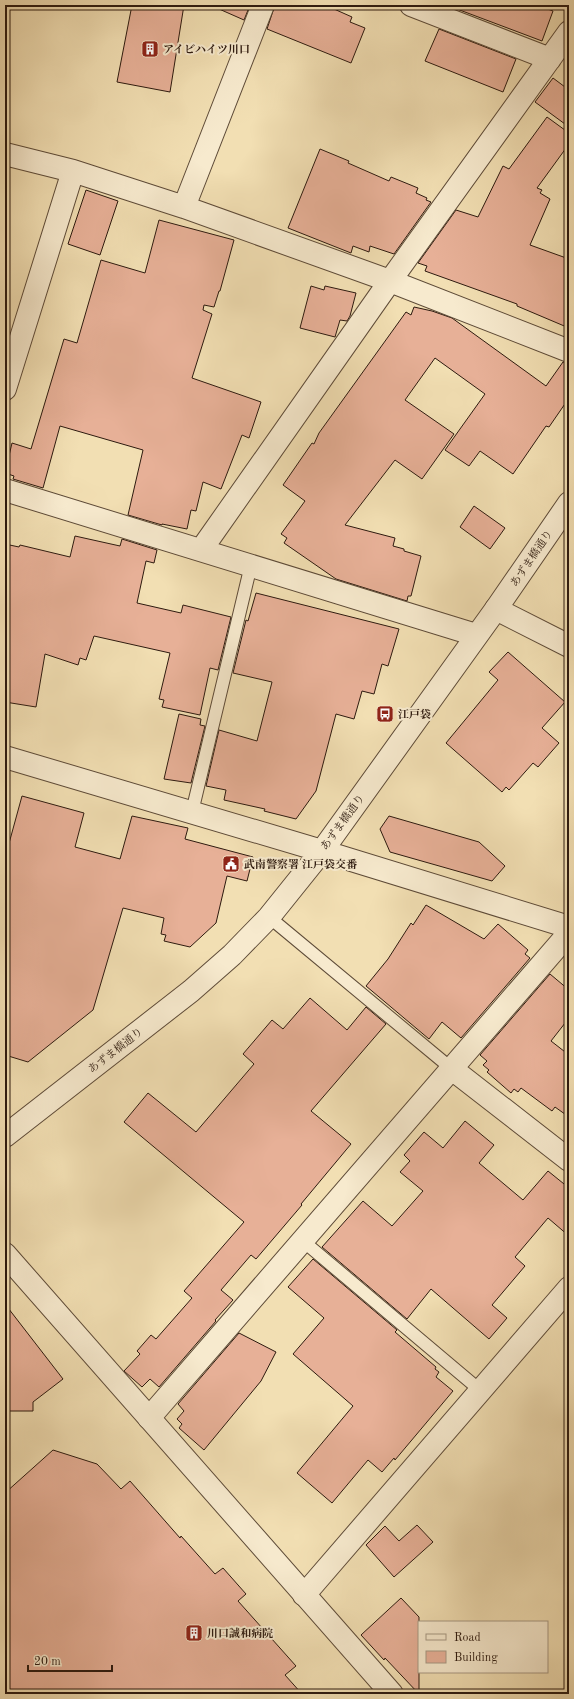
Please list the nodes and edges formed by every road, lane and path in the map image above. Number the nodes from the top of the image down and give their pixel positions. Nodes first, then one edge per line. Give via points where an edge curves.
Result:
1 (262, 5) edge
2 (411, 5) edge
3 (569, 32) edge
4 (550, 59) junction
5 (5, 154) edge
6 (73, 171) junction
7 (184, 207) junction
8 (390, 281) junction
9 (569, 351) edge
10 (5, 389) edge
11 (5, 490) edge
12 (569, 503) edge
13 (201, 550) junction
14 (251, 566) junction
15 (496, 610) junction
16 (476, 635) junction
17 (569, 646) edge
18 (5, 757) edge
19 (192, 812) junction
20 (322, 850) junction
21 (269, 917) junction
22 (569, 928) edge
23 (569, 933) edge
24 (452, 1068) junction
25 (5, 1136) edge
26 (569, 1160) edge
27 (303, 1241) junction
28 (5, 1254) edge
29 (569, 1288) edge
30 (481, 1391) junction
31 (149, 1418) junction
32 (304, 1595) junction
33 (385, 1691) edge

1 - 7 street
2 - 4 street
3 - 4 street
4 - 8 street
5 - 6 street
6 - 7 street
6 - 10 street
7 - 8 street
8 - 9 street
8 - 13 street
11 - 13 street
12 - 15 street, あずま橋通り
13 - 14 street
14 - 16 street
14 - 19 lane
15 - 16 street, あずま橋通り
15 - 17 street
16 - 20 street, あずま橋通り
18 - 19 street
19 - 20 street
20 - 21 street, あずま橋通り
20 - 22 street
21 - 24 lane
21 - 25 street, あずま橋通り via 232,955 191,991
23 - 24 street
24 - 26 street
24 - 27 street
27 - 30 lane
27 - 31 street
28 - 31 street
29 - 30 street
30 - 32 street
31 - 32 street
32 - 33 street

